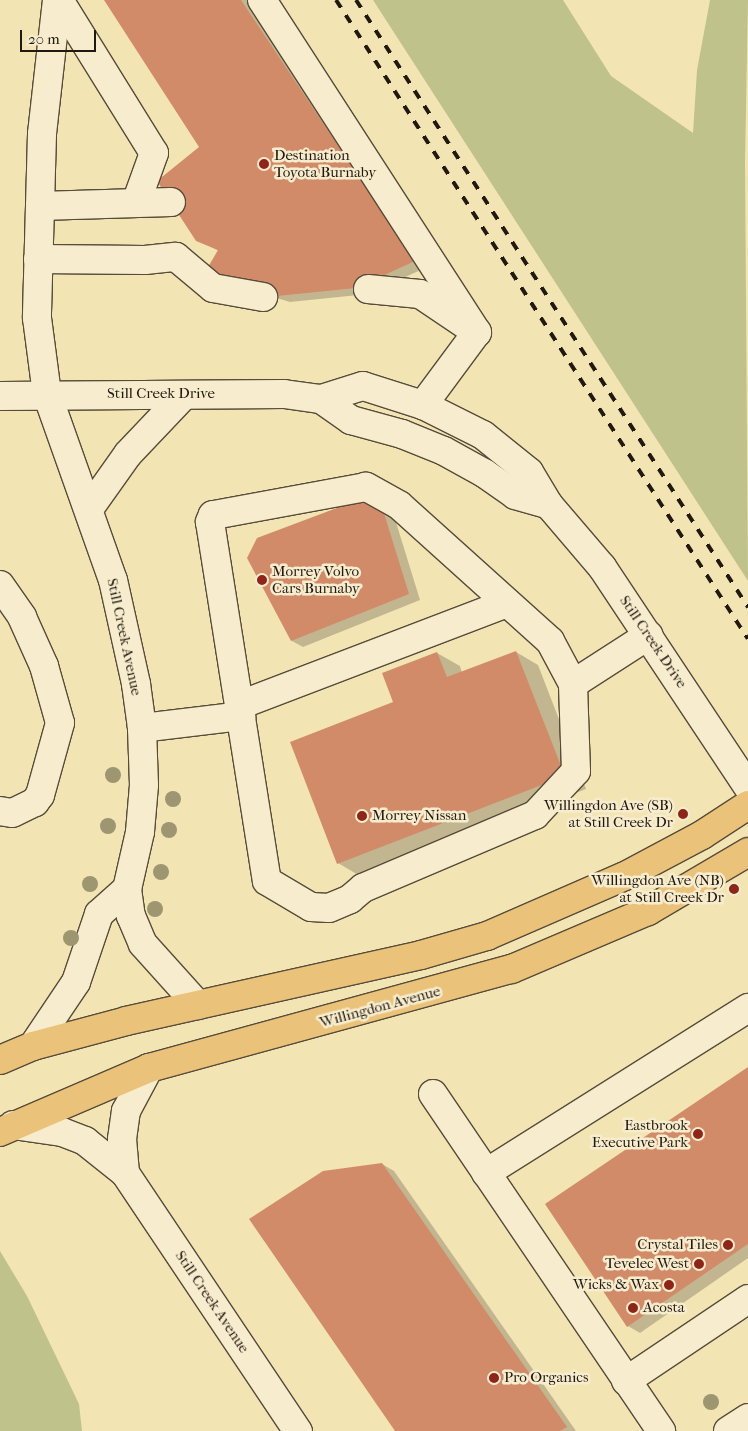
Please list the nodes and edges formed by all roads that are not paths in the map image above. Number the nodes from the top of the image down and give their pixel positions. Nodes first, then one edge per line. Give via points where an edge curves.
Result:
1 (58, 0) edge
2 (262, 0) edge
3 (171, 202) dead end
4 (136, 203) junction
5 (40, 206) junction
6 (38, 259) junction
7 (368, 289) dead end
8 (263, 297) dead end
9 (477, 332) junction
10 (47, 394) junction
11 (184, 395) junction
12 (0, 396) edge
13 (321, 399) junction
14 (423, 405) junction
15 (549, 505) junction
16 (89, 509) junction
17 (0, 584) edge
18 (507, 603) junction
19 (649, 635) junction
20 (572, 684) junction
21 (241, 710) junction
22 (142, 728) junction
23 (748, 787) edge
24 (748, 805) edge
25 (0, 811) edge
26 (743, 855) edge
27 (127, 889) junction
28 (198, 1005) junction
29 (748, 1008) edge
30 (33, 1046) junction
31 (0, 1060) edge
32 (149, 1068) junction
33 (433, 1094) dead end
34 (6, 1128) edge
35 (125, 1173) junction
36 (486, 1173) junction
37 (748, 1299) edge
38 (626, 1381) junction
39 (748, 1418) edge
40 (298, 1431) edge
41 (662, 1431) edge
42 (728, 1431) edge

1 - 4 street via 154,153
1 - 5 street, Still Creek Avenue via 42,134
2 - 9 street
3 - 4 street
4 - 5 street
5 - 6 street, Still Creek Avenue
6 - 8 street via 145,260 176,257 213,288
6 - 10 street, Still Creek Avenue via 37,318
7 - 9 street via 420,294
9 - 14 street
10 - 11 street, Still Creek Drive
10 - 12 street, Still Creek Drive
10 - 16 street, Still Creek Avenue
11 - 13 street, Still Creek Drive via 284,394
11 - 16 street via 128,454
13 - 14 street, Still Creek Drive via 363,386
13 - 15 street, Still Creek Drive via 351,420 402,434 444,451 515,495
14 - 15 street, Still Creek Drive via 483,436 529,472
15 - 19 street, Still Creek Drive via 602,567
16 - 22 street, Still Creek Avenue via 125,630
17 - 25 street via 22,617 44,666 60,722 40,795 35,802 12,813
18 - 20 street via 550,641
18 - 21 street
18 - 21 street via 399,505 366,487 217,513 210,522
19 - 20 street
19 - 23 street, Still Creek Drive
20 - 21 street via 576,771 535,815 363,888 350,899 329,908 311,907 267,881
21 - 22 street
22 - 27 street, Still Creek Avenue via 144,785 140,832
24 - 28 main road via 625,876 487,936 421,956
26 - 32 main road, Willingdon Avenue via 648,911 512,969
27 - 28 street, Still Creek Avenue via 131,916 143,944
27 - 30 street via 99,914 76,982
28 - 30 main road
29 - 36 street
30 - 31 main road
32 - 34 main road, Willingdon Avenue
32 - 35 street, Still Creek Avenue via 126,1112 122,1139
33 - 36 street
34 - 35 street, Still Creek Avenue via 62,1132 85,1141
35 - 40 street, Still Creek Avenue
36 - 38 street
37 - 38 street
38 - 41 street
39 - 42 street

